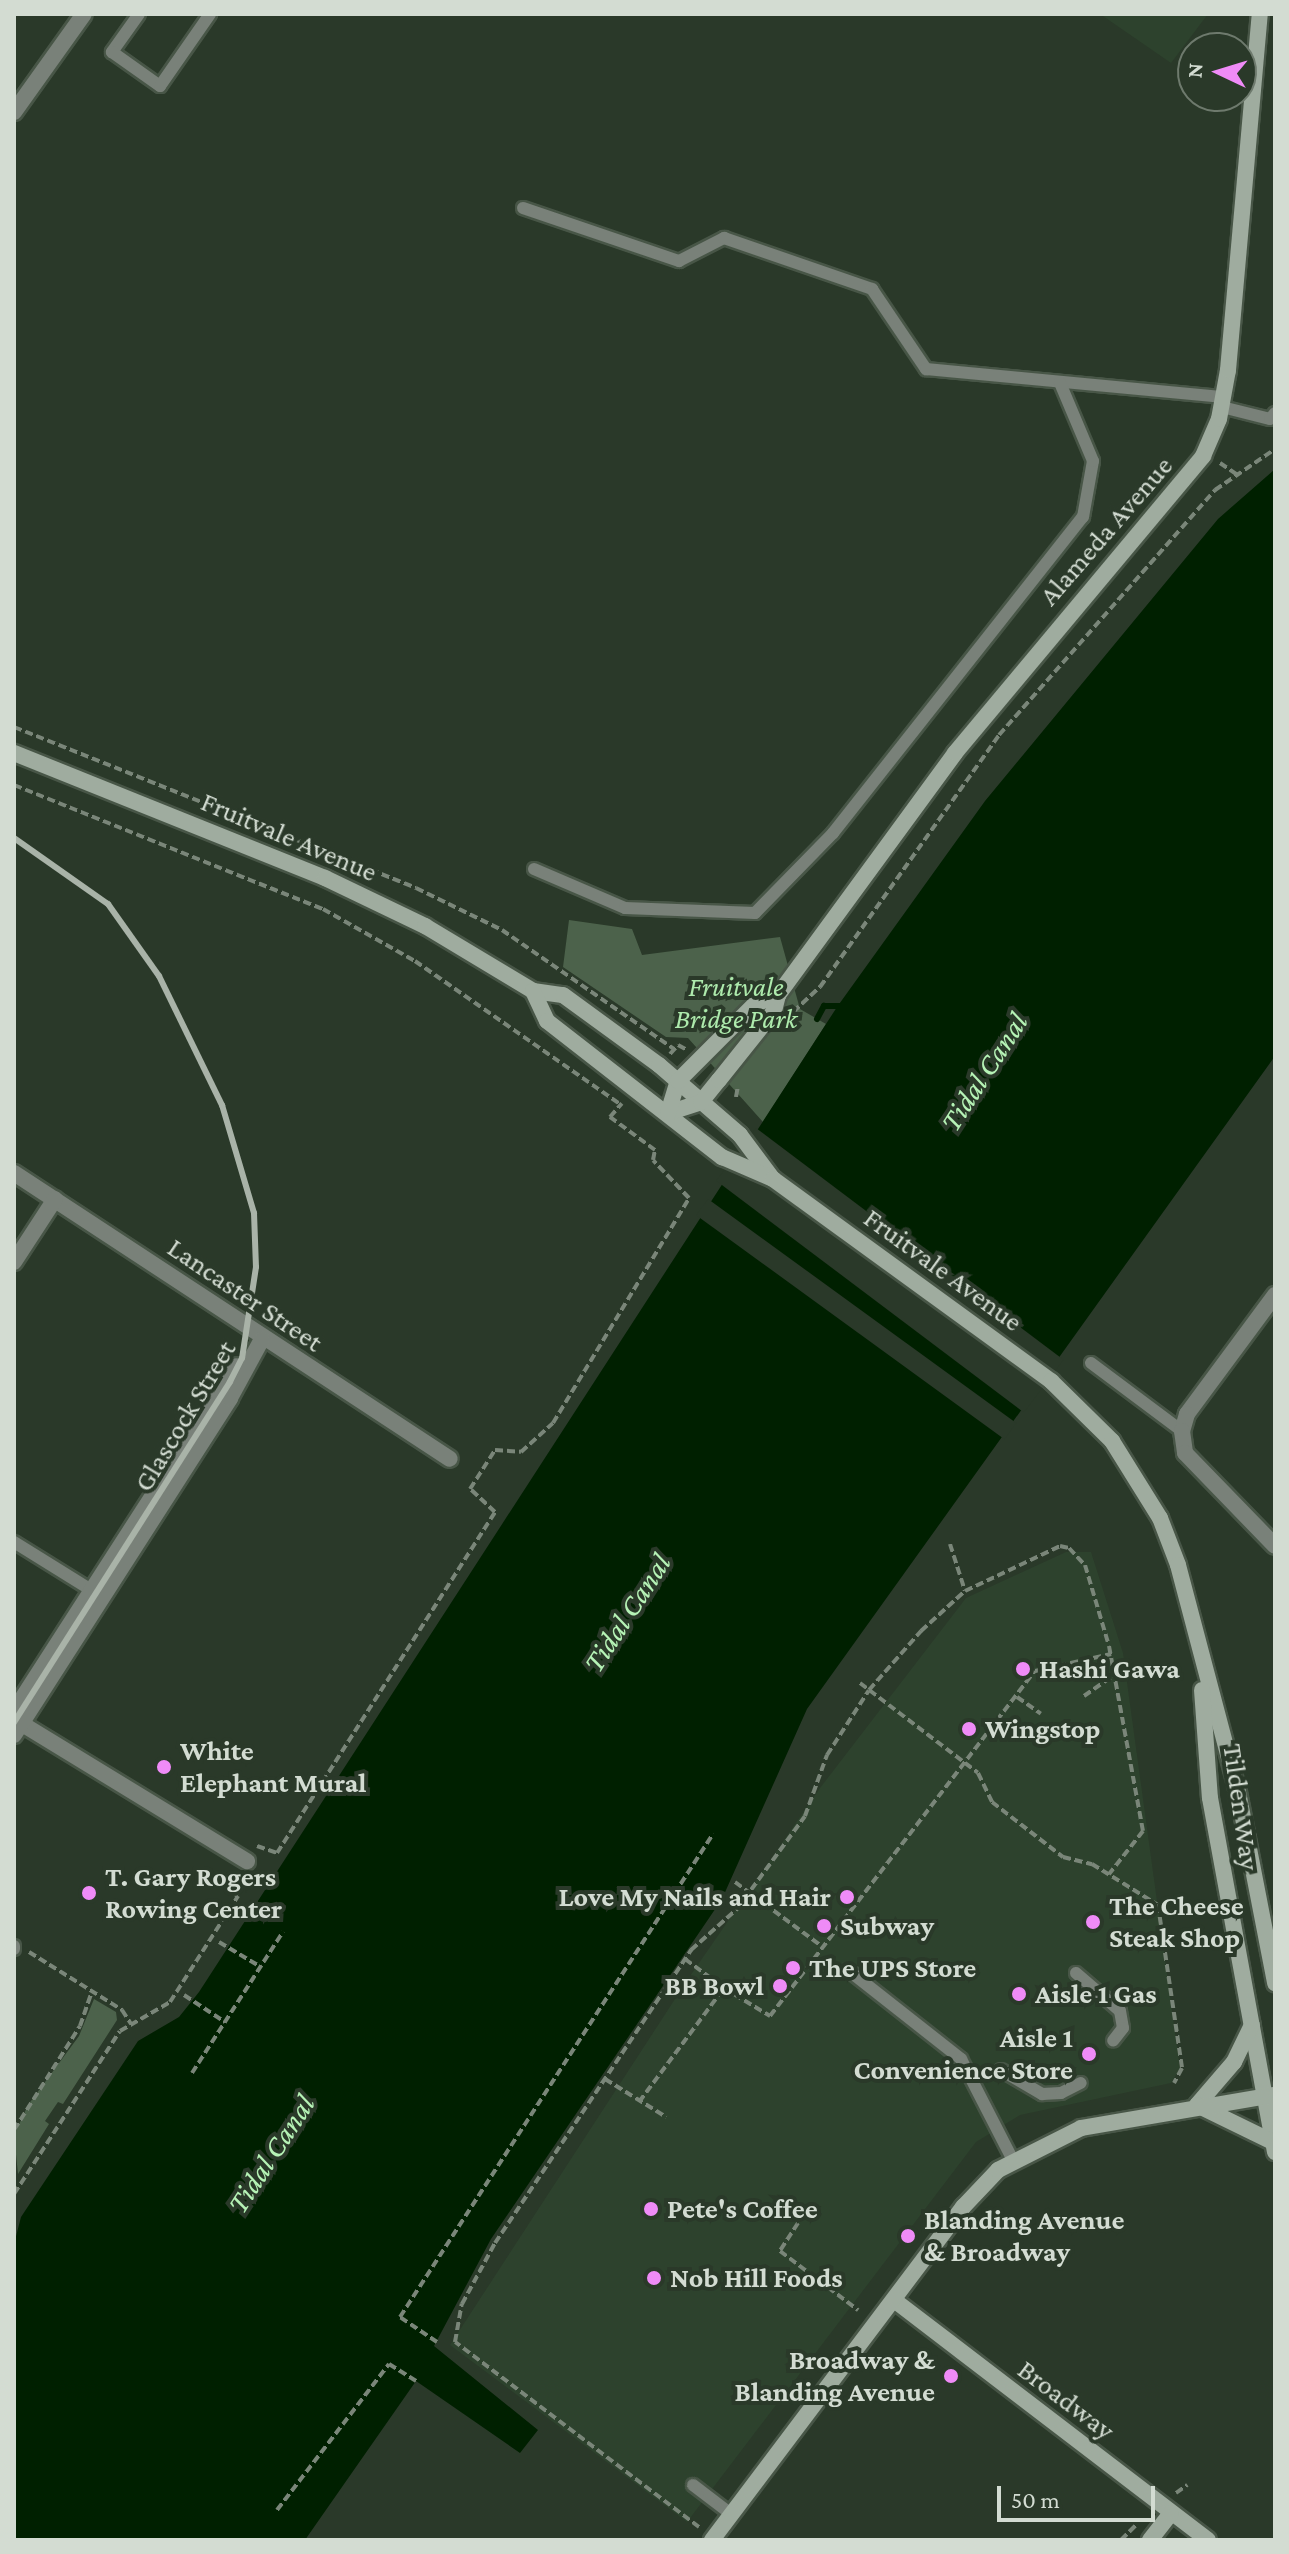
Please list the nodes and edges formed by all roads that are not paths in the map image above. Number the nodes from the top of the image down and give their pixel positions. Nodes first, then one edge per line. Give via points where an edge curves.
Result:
1 (84, 14) edge
2 (139, 14) edge
3 (210, 14) edge
4 (1260, 14) edge
5 (14, 112) edge
6 (523, 208) dead end
7 (1060, 383) junction
8 (1223, 402) junction
9 (1275, 413) edge
10 (14, 753) edge
11 (534, 869) dead end
12 (533, 991) junction
13 (778, 995) junction
14 (678, 1081) junction
15 (701, 1102) junction
16 (668, 1113) junction
17 (14, 1173) edge
18 (773, 1179) junction
19 (55, 1199) junction
20 (14, 1262) edge
21 (1275, 1295) edge
22 (262, 1339) junction
23 (1091, 1363) dead end
24 (1082, 1406) joint
25 (1182, 1431) junction
26 (450, 1459) dead end
27 (14, 1542) edge
28 (1275, 1546) edge
29 (98, 1594) junction
30 (1199, 1657) junction
31 (16, 1722) edge
32 (240, 1856) road end
33 (848, 1970) dead end
34 (1076, 1973) dead end
35 (1275, 1983) edge
36 (1252, 2025) junction
37 (1113, 2041) dead end
38 (1001, 2070) dead end
39 (1081, 2083) dead end
40 (1271, 2092) edge
41 (1197, 2105) junction
42 (1274, 2147) edge
43 (1013, 2160) junction
44 (894, 2300) junction
45 (693, 2485) dead end
46 (1171, 2513) junction
47 (731, 2514) junction
48 (712, 2539) edge
49 (1150, 2540) edge
50 (1208, 2540) edge

1 - 5 street
2 - 3 lane via 112,52 160,86
4 - 8 main road, Alameda Avenue
6 - 7 lane via 679,261 724,238 872,289 926,369
7 - 8 lane
7 - 11 lane via 1093,461 1083,517 833,833 755,913 625,908
8 - 9 lane via 1270,419
8 - 13 main road, Alameda Avenue via 1203,456 1175,496 974,729
10 - 12 main road, Fruitvale Avenue via 325,878 425,926
12 - 14 main road, Fruitvale Avenue via 563,995
12 - 16 main road, Fruitvale Avenue via 547,1021
13 - 14 main road, Alameda Avenue via 755,1004
13 - 15 main road, Alameda Avenue via 774,1011
14 - 15 main road, Fruitvale Avenue
14 - 16 main road, Alameda Avenue
15 - 16 main road
15 - 18 main road, Fruitvale Avenue via 740,1135
16 - 18 main road, Fruitvale Avenue via 722,1157
17 - 19 street, Lancaster Street
18 - 24 main road, Fruitvale Avenue
19 - 20 street
19 - 22 street, Lancaster Street
21 - 25 street via 1187,1414
22 - 26 street, Lancaster Street
22 - 29 street, Glascock Street
23 - 25 lane
24 - 30 main road, Tilden Way via 1121,1453 1160,1518 1182,1580
25 - 28 street via 1185,1453
27 - 29 lane
29 - 31 street, Glascock Street
30 - 35 main road, Tilden Way via 1238,1792
30 - 36 main road, Tilden Way via 1210,1798
31 - 32 street
33 - 43 lane via 961,2059
34 - 37 lane via 1120,2011 1123,2028
36 - 40 main road, Tilden Way
36 - 41 main road via 1234,2062
38 - 39 lane via 1042,2094 1061,2093
40 - 41 main road
40 - 42 main road, Tilden Way
41 - 42 main road
41 - 43 main road via 1081,2128
43 - 44 main road via 964,2206
44 - 46 main road, Broadway
44 - 47 main road
45 - 47 lane
46 - 49 main road
46 - 50 main road, Broadway
47 - 48 main road

